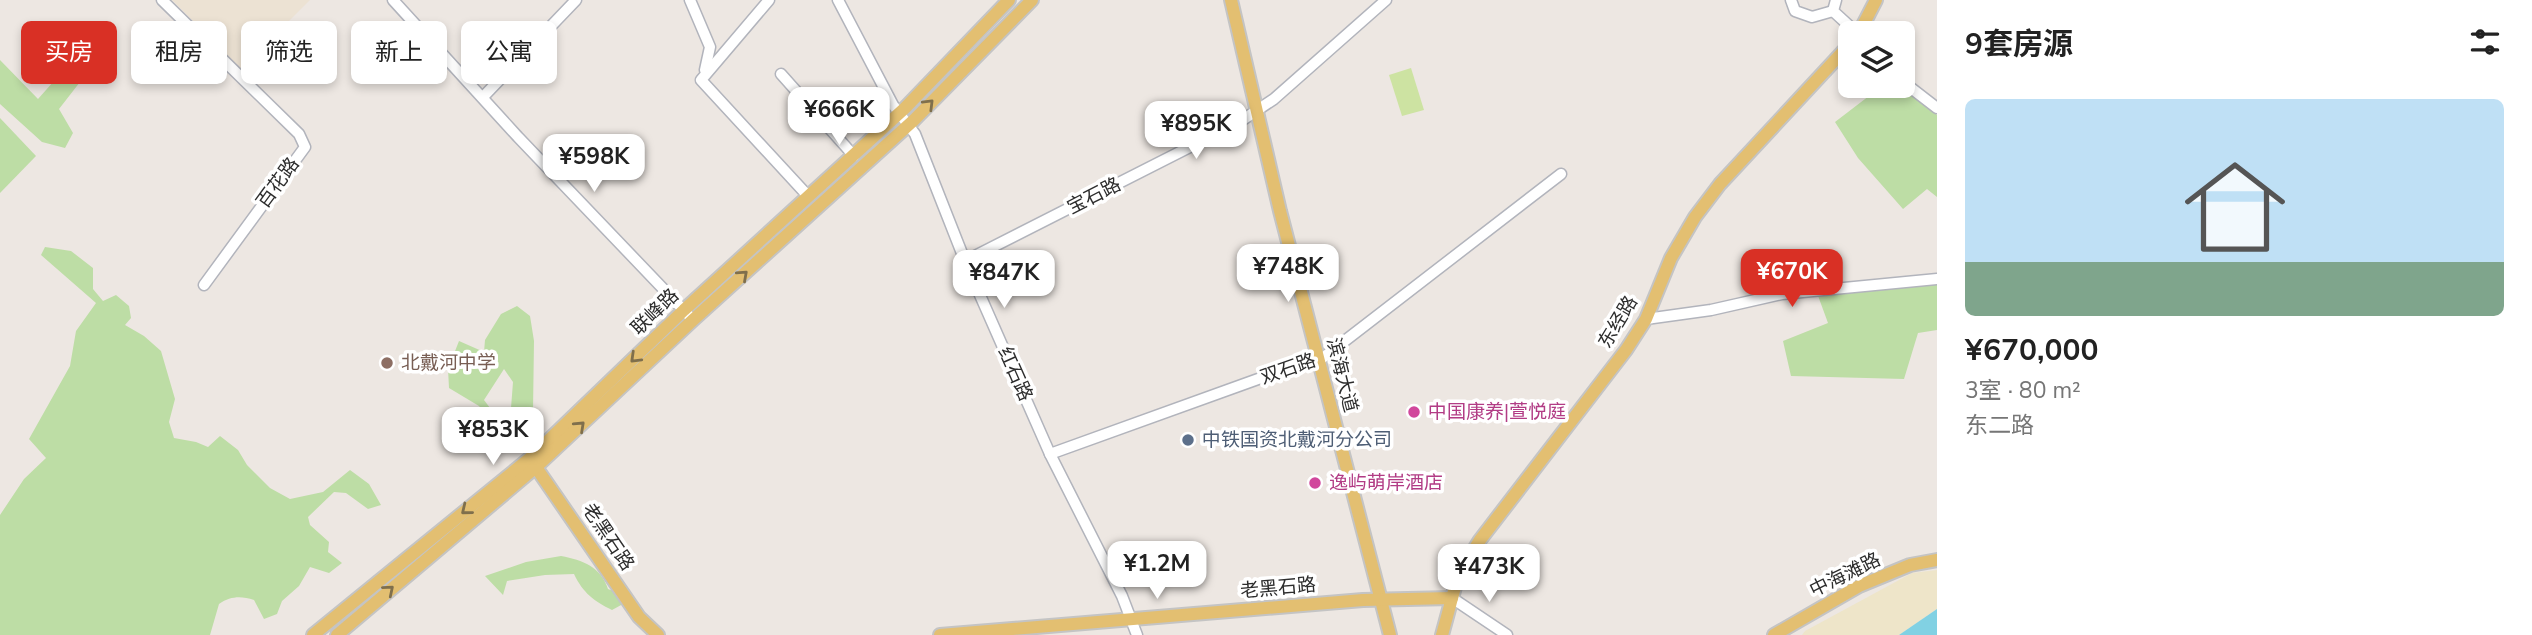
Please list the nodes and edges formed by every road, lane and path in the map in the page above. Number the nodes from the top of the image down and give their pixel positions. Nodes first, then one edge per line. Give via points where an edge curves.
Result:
1 (162, 0) edge
2 (393, 0) edge
3 (576, 0) edge
4 (690, 0) edge
5 (769, 0) edge
6 (838, 0) edge
7 (1009, 0) edge
8 (1032, 0) edge
9 (1231, 0) edge
10 (1385, 0) edge
11 (1791, 0) edge
12 (1836, 0) edge
13 (1876, 0) edge
14 (1833, 11) junction
15 (1844, 21) edge
16 (1865, 21) edge
17 (1838, 57) edge
18 (781, 74) dead end
19 (701, 80) junction
20 (1915, 91) edge
21 (483, 97) junction
22 (1937, 108) edge
23 (1255, 112) junction
24 (899, 113) junction
25 (908, 125) junction
26 (853, 156) junction
27 (1561, 174) dead end
28 (808, 196) junction
29 (965, 261) junction
30 (1937, 279) edge
31 (204, 285) dead end
32 (688, 315) junction
33 (1646, 319) junction
34 (1320, 360) junction
35 (1050, 454) junction
36 (533, 463) junction
37 (1937, 560) edge
38 (1452, 598) junction
39 (1381, 599) junction
40 (1132, 620) junction
41 (1774, 634) edge
42 (313, 635) edge
43 (337, 635) edge
44 (658, 635) edge
45 (940, 635) edge
46 (1136, 635) edge
47 (1390, 635) edge
48 (1442, 635) edge
49 (1507, 635) edge

1 - 31 street, 百花路 via 299,134 305,147
2 - 21 street
3 - 21 street
4 - 19 street via 710,47
5 - 19 street
6 - 24 street, 红石路
7 - 24 main road, 联峰路
25 -> 8 main road, 联峰路
9 - 23 main road, 滨海大道
10 - 23 street, 宝石路
11 - 14 street via 1796,10 1812,16
12 - 14 street
13 - 16 main road
14 - 15 street
17 - 33 main road, 东经路 via 1695,217 1671,258
18 - 26 street
19 - 28 street
20 - 22 street
21 - 32 street
23 - 29 street, 宝石路
23 - 34 main road, 滨海大道
24 - 25 street, 红石路
24 - 26 main road, 联峰路
25 - 29 street, 红石路
32 -> 25 main road, 联峰路
26 - 28 main road, 联峰路
27 - 34 street, 双石路
28 - 32 main road, 联峰路
29 - 35 street, 红石路
30 - 33 street via 1782,294
32 - 36 main road, 联峰路
33 - 38 main road, 东经路 via 1480,540 1458,576
34 - 35 street, 双石路
34 - 39 main road, 滨海大道
35 - 40 street, 红石路
36 -> 42 main road, 联峰路
43 -> 36 main road, 联峰路
36 - 44 main road, 老黑石路 via 639,617
37 - 41 main road, 中海滩路 via 1910,565 1859,586
38 - 39 main road, 老黑石路
38 - 48 main road, 东经路
38 - 49 street
39 - 40 main road, 老黑石路
39 - 47 main road, 滨海大道
40 - 45 main road, 老黑石路
40 - 46 street, 红石路

